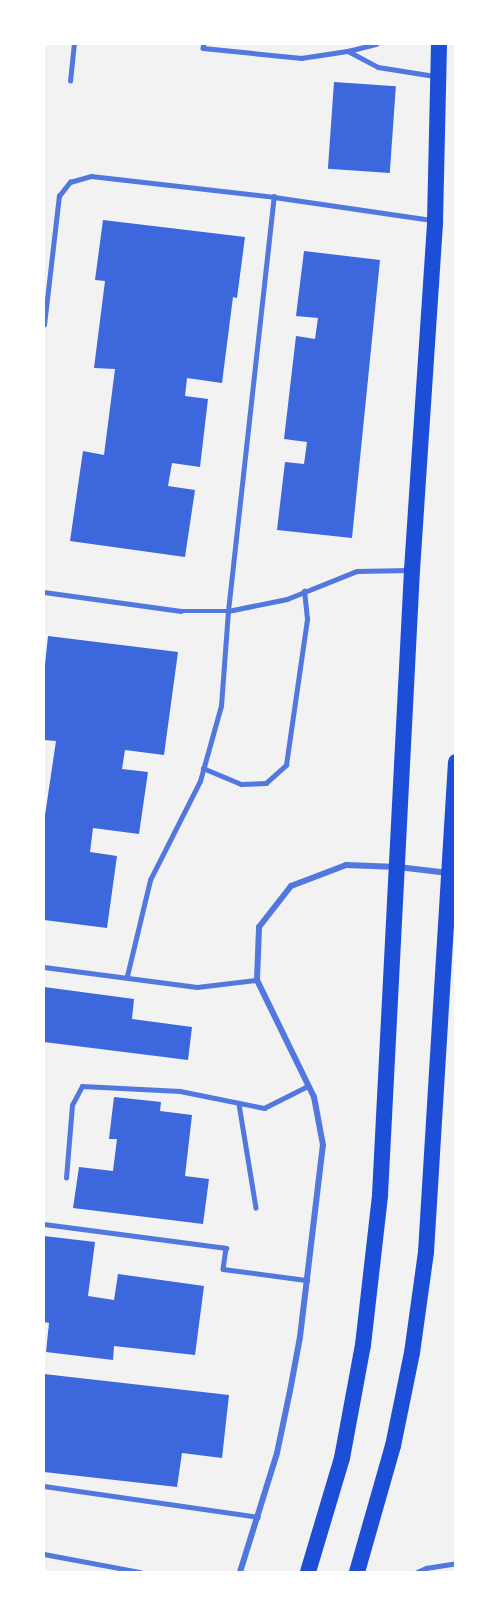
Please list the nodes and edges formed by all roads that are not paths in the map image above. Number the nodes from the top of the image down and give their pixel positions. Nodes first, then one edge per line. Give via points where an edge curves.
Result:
1 (74, 44) edge
2 (204, 44) edge
3 (349, 44) edge
4 (376, 44) edge
5 (439, 44) edge
6 (348, 51) junction
7 (440, 77) junction
8 (70, 81) dead end
9 (274, 197) junction
10 (435, 221) junction
11 (44, 325) edge
12 (412, 570) junction
13 (304, 591) junction
14 (44, 592) edge
15 (228, 611) junction
16 (456, 762) edge
17 (203, 768) junction
18 (398, 867) junction
19 (452, 873) edge
20 (44, 967) edge
21 (127, 976) junction
22 (257, 980) junction
23 (308, 1086) junction
24 (239, 1104) junction
25 (66, 1178) dead end
26 (256, 1208) dead end
27 (44, 1224) edge
28 (307, 1280) junction
29 (44, 1486) edge
30 (258, 1517) junction
31 (44, 1554) edge
32 (456, 1563) edge
33 (140, 1572) edge
34 (240, 1572) edge
35 (308, 1572) edge
36 (357, 1572) edge
37 (417, 1572) edge

1 - 8 lane
2 - 6 lane via 203,48 302,58
3 - 6 lane
4 - 6 lane
5 - 7 highway
6 - 7 lane via 378,67
7 - 10 highway
9 - 10 lane
9 - 11 lane via 91,176 70,182 59,196
9 - 15 lane
10 - 12 highway
12 - 13 lane via 357,571
12 - 18 highway
13 - 15 lane via 287,599
13 - 17 lane via 307,619 286,765 266,783 258,784 241,784
14 - 15 lane via 181,611
15 - 17 lane via 221,706
16 - 19 highway
17 - 21 lane via 150,880
18 - 19 street
18 - 22 street via 346,865 291,886 259,927
18 - 35 highway via 380,1196 363,1345 342,1458
19 - 36 highway via 426,1252 412,1353 393,1446
20 - 21 lane
21 - 22 lane via 197,987
22 - 23 street
23 - 24 lane via 264,1108
23 - 28 street via 314,1097 322,1145
24 - 25 lane via 180,1091 82,1086 72,1105
24 - 26 lane
27 - 28 lane via 225,1248 223,1269
28 - 30 street via 291,1391
29 - 30 lane
30 - 34 street
31 - 33 lane
32 - 37 lane

